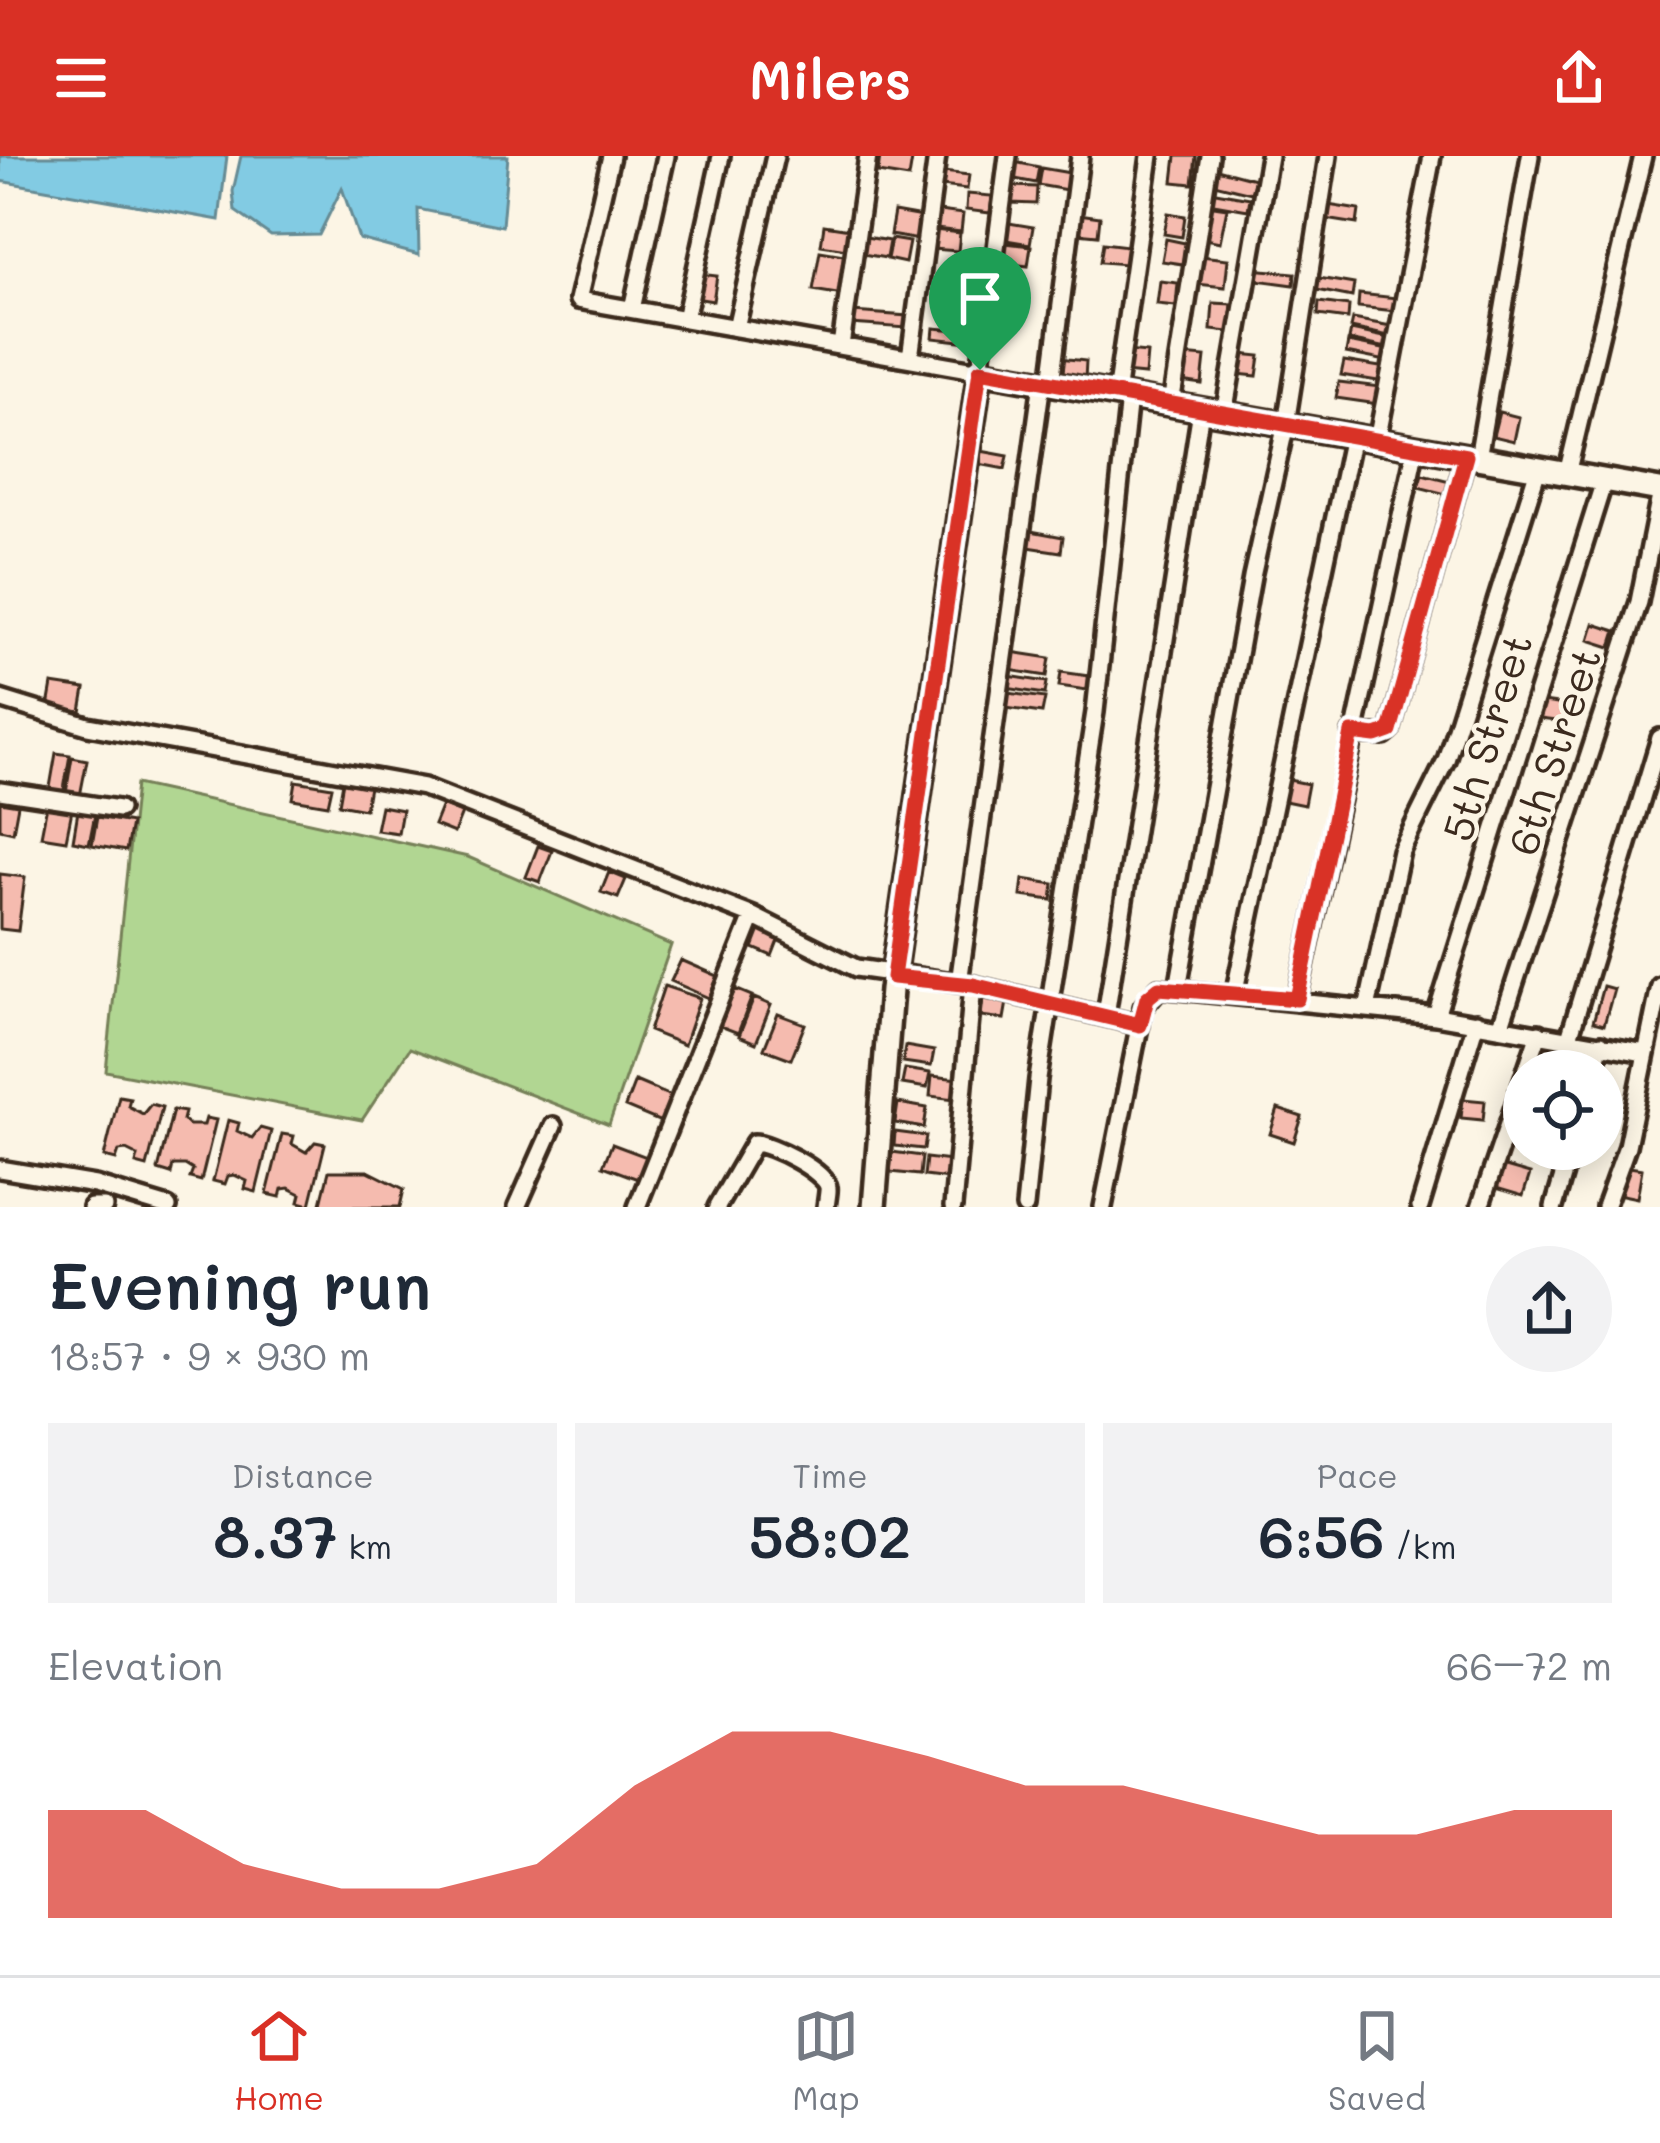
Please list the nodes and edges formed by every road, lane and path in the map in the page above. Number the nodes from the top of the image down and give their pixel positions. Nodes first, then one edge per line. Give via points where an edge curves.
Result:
1 (611, 156) edge
2 (666, 156) edge
3 (721, 156) edge
4 (776, 156) edge
5 (868, 156) edge
6 (937, 156) edge
7 (1008, 156) edge
8 (1080, 156) edge
9 (1150, 156) edge
10 (1210, 156) edge
11 (1269, 156) edge
12 (1328, 156) edge
13 (1432, 156) edge
14 (1530, 156) edge
15 (1643, 156) edge
16 (632, 309) junction
17 (685, 319) junction
18 (736, 328) junction
19 (841, 346) junction
20 (910, 358) junction
21 (980, 370) junction
22 (1046, 382) junction
23 (1122, 396) junction
24 (1171, 404) junction
25 (1202, 410) junction
26 (1225, 414) junction
27 (1286, 424) junction
28 (1352, 436) junction
29 (1377, 441) junction
30 (1416, 447) junction
31 (1472, 457) junction
32 (1538, 469) junction
33 (1567, 474) junction
34 (1604, 481) junction
35 (1660, 493) edge
36 (0, 699) edge
37 (1352, 733) junction
38 (1660, 738) edge
39 (0, 791) edge
40 (119, 808) dead end
41 (753, 916) junction
42 (893, 977) junction
43 (966, 984) junction
44 (1660, 986) edge
45 (1178, 988) junction
46 (1234, 994) junction
47 (1297, 999) junction
48 (1051, 1004) junction
49 (1367, 1009) junction
50 (1106, 1015) junction
51 (1436, 1016) junction
52 (1476, 1022) junction
53 (1140, 1025) junction
54 (1501, 1025) junction
55 (1539, 1033) junction
56 (1569, 1038) junction
57 (1600, 1044) junction
58 (1533, 1050) edge
59 (1598, 1050) edge
60 (1645, 1053) junction
61 (553, 1126) dead end
62 (1503, 1139) edge
63 (0, 1169) edge
64 (1565, 1170) edge
65 (91, 1207) edge
66 (104, 1207) edge
67 (168, 1207) edge
68 (517, 1207) edge
69 (637, 1207) edge
70 (717, 1207) edge
71 (826, 1207) edge
72 (874, 1207) edge
73 (953, 1207) edge
74 (1024, 1207) edge
75 (1103, 1207) edge
76 (1420, 1207) edge
77 (1480, 1207) edge
78 (1554, 1207) edge
79 (1604, 1207) edge

1 - 16 street via 578,300
2 - 16 street
3 - 17 street
4 - 18 street
5 - 19 street
6 - 20 street
7 - 21 street
8 - 22 street
9 - 23 street
10 - 24 street
11 - 26 street
12 - 27 street
13 - 29 street
14 - 31 street
15 - 33 street
16 - 17 street
17 - 18 street
18 - 19 street
19 - 20 street
20 - 21 street
21 - 22 street
21 - 42 street
22 - 23 street
22 - 43 street
23 - 24 street
23 - 48 street via 1095,712
24 - 25 street
25 - 26 street
25 - 50 street
26 - 27 street
27 - 28 street
27 - 45 street
28 - 29 street
28 - 46 street
29 - 30 street
30 - 31 street
30 - 37 street
31 - 32 street
31 - 37 street via 1390,731
32 - 33 street
32 - 49 street via 1446,760 1401,851
33 - 34 street
34 - 35 street
34 - 51 street, 5th Street
35 - 54 street, 6th Street via 1639,602
36 - 41 street via 88,726 424,788
37 - 47 street
38 - 56 street
39 - 40 street
41 - 42 street via 856,968
41 - 69 street
42 - 43 street
42 - 72 street
43 - 48 street
43 - 73 street
44 - 60 street
45 - 46 street
45 - 53 street via 1153,991
46 - 47 street
47 - 49 street
48 - 50 street
48 - 74 street
49 - 51 street
50 - 53 street
51 - 52 street
52 - 54 street
52 - 76 street
53 - 75 street
54 - 55 street
55 - 56 street
55 - 58 street
56 - 57 street
57 - 59 street
57 - 60 street
60 - 79 street via 1627,1146
61 - 68 street
62 - 77 street
63 - 67 street
64 - 78 street
65 - 66 street
70 - 71 street via 746,1152 766,1143 823,1176

